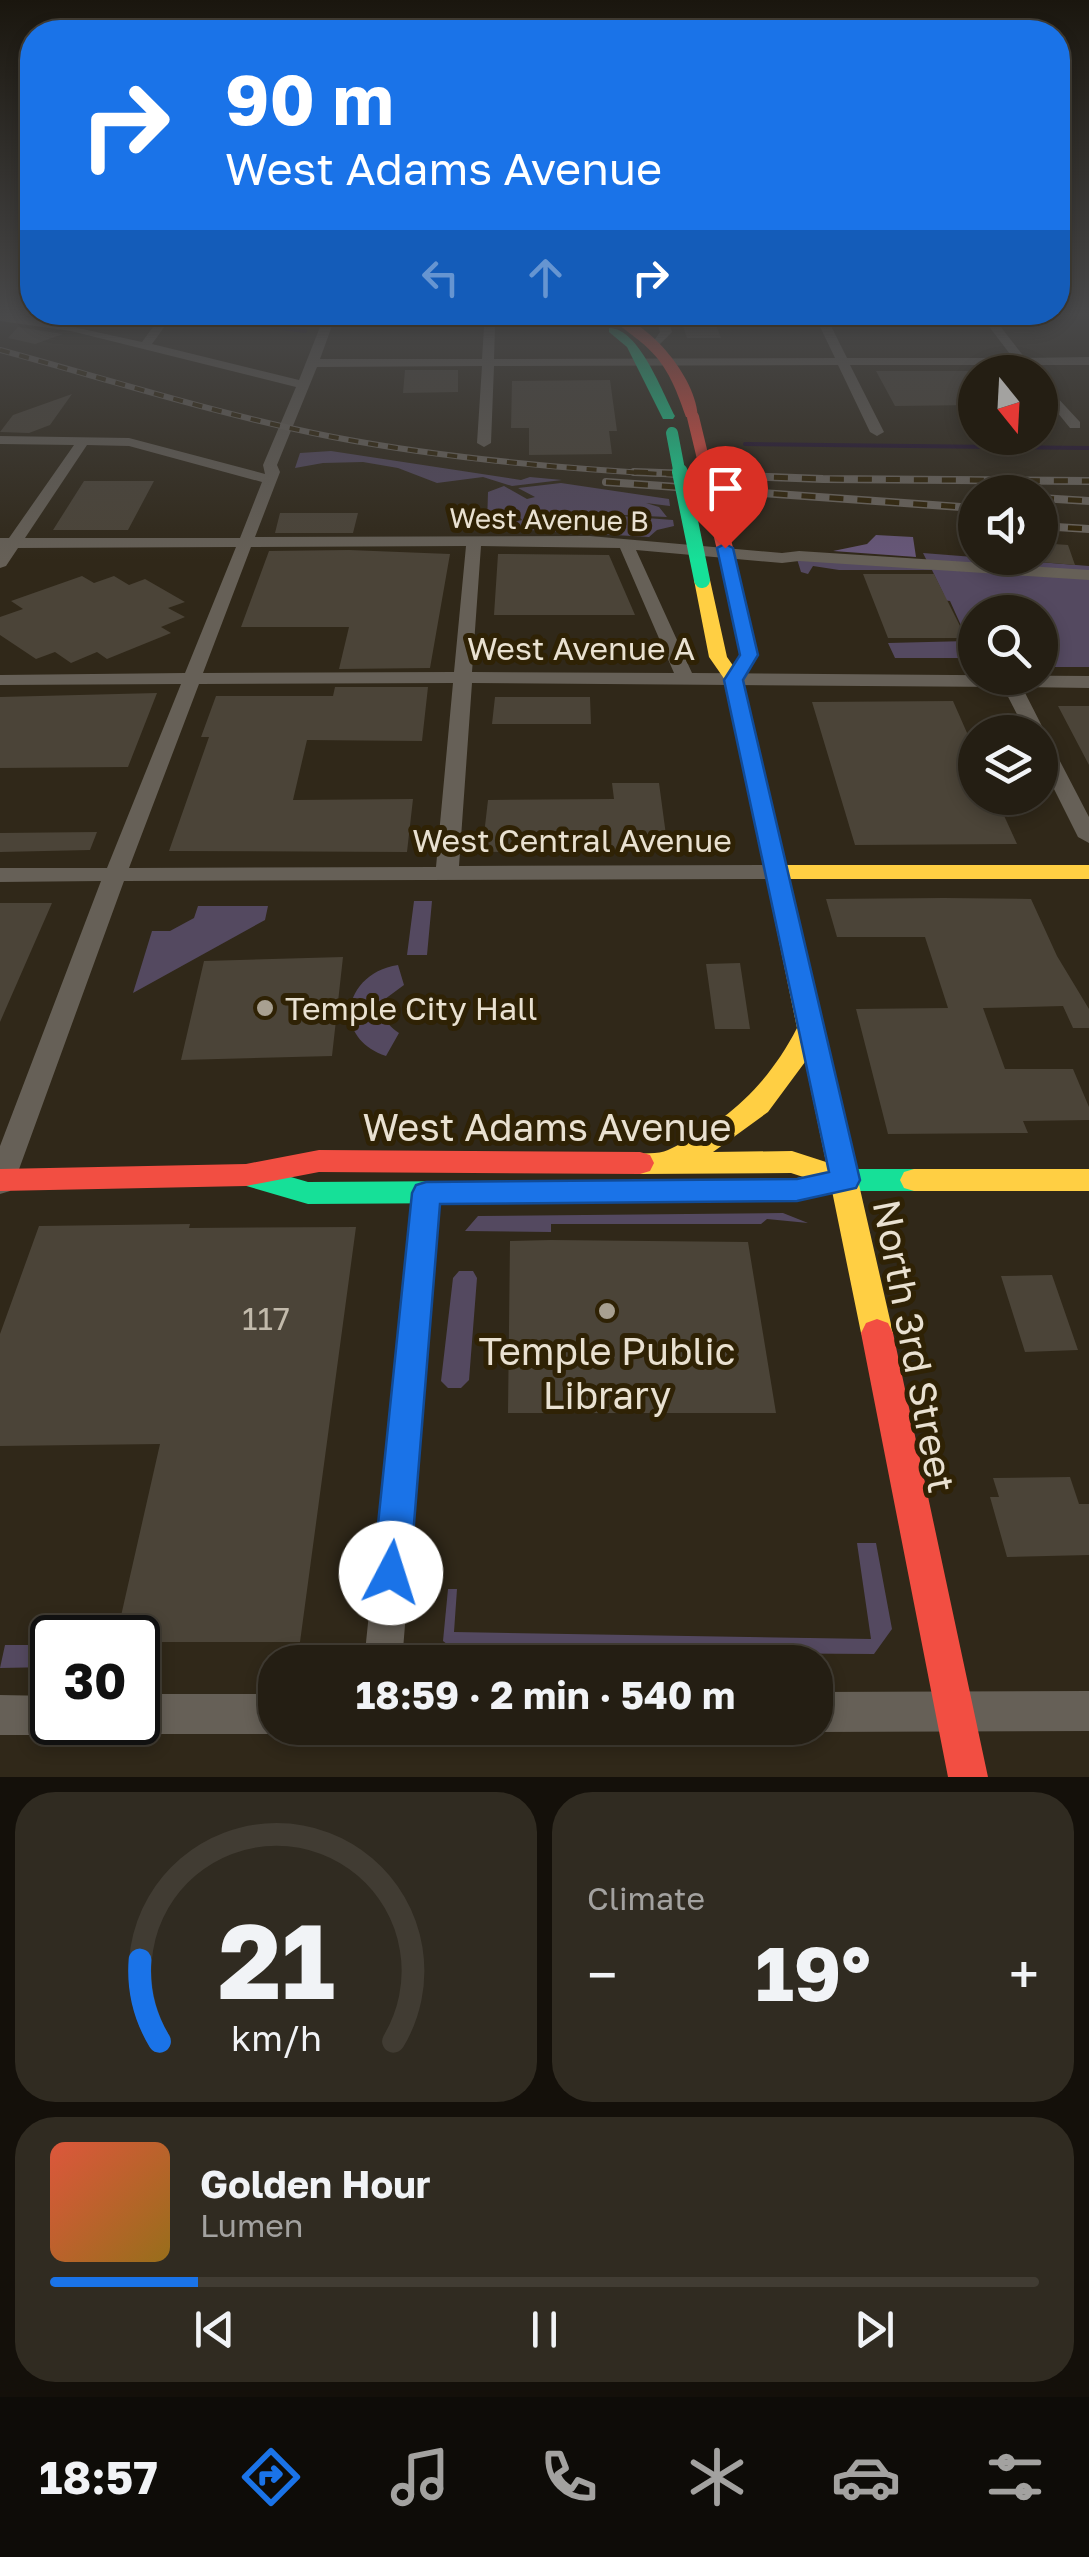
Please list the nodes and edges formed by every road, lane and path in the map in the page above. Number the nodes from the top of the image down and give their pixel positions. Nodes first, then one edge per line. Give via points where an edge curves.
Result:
1 (307, 394) edge
2 (488, 394) edge
3 (658, 394) edge
4 (685, 394) edge
5 (859, 394) edge
6 (1058, 405) edge
7 (1075, 425) dead end
8 (877, 432) dead end
9 (0, 440) edge
10 (84, 440) junction
11 (484, 442) dead end
12 (272, 476) junction
13 (474, 541) junction
14 (7, 542) edge
15 (246, 542) junction
16 (626, 544) junction
17 (0, 563) edge
18 (1089, 575) edge
19 (466, 678) junction
20 (685, 678) junction
21 (0, 680) edge
22 (192, 680) junction
23 (734, 680) junction
24 (958, 682) edge
25 (1058, 682) edge
26 (1089, 682) edge
27 (1058, 777) edge
28 (1089, 837) edge
29 (775, 872) junction
30 (1089, 872) edge
31 (447, 873) junction
32 (0, 875) edge
33 (115, 875) junction
34 (810, 1026) junction
35 (665, 1162) junction
36 (246, 1175) junction
37 (846, 1180) junction
38 (1089, 1180) edge
39 (0, 1181) edge
40 (426, 1193) junction
41 (385, 1645) edge
42 (1089, 1711) edge
43 (833, 1712) edge
44 (953, 1712) junction
45 (30, 1714) edge
46 (160, 1714) edge
47 (258, 1714) edge
48 (0, 1715) edge
49 (968, 1777) edge

1 - 12 street via 283,466
2 - 11 street
3 - 23 main road, bridge via 668,416 718,656
4 - 23 main road, bridge via 749,655
5 - 8 street
6 - 7 street
9 - 10 street
10 - 12 street via 138,443
10 - 14 street
12 - 15 street
13 - 15 street, West Avenue B
13 - 16 street, West Avenue B
13 - 19 street
14 - 15 street, West Avenue B
14 - 17 street
15 - 22 street
16 - 18 street, West Avenue B
16 - 20 street
19 - 20 street, West Avenue A
19 - 22 street, West Avenue A
19 - 31 street
20 - 23 street, West Avenue A
21 - 22 street, West Avenue A
22 - 33 street
23 - 24 street, West Avenue A
23 - 29 main road, North 3rd Street
25 - 26 street, West Avenue A
27 - 28 street
29 - 30 main road, West Central Avenue
29 - 31 street, West Central Avenue
29 - 34 main road, North 3rd Street
31 - 33 street, West Central Avenue
32 - 33 street, West Central Avenue
33 - 39 street
34 - 35 main road via 791,1070 745,1124
34 - 37 main road, North 3rd Street
35 - 36 main road, West Adams Avenue via 318,1160
35 - 37 main road, West Adams Avenue via 796,1162
36 - 39 main road, West Adams Avenue
36 - 40 main road, West Adams Avenue via 308,1193
37 - 38 main road, West Adams Avenue
37 - 40 main road, West Adams Avenue via 797,1190
37 - 44 main road, North 3rd Street
40 - 41 street
42 - 44 street
43 - 44 street
44 - 49 main road, North 3rd Street
45 - 48 street
46 - 47 street

